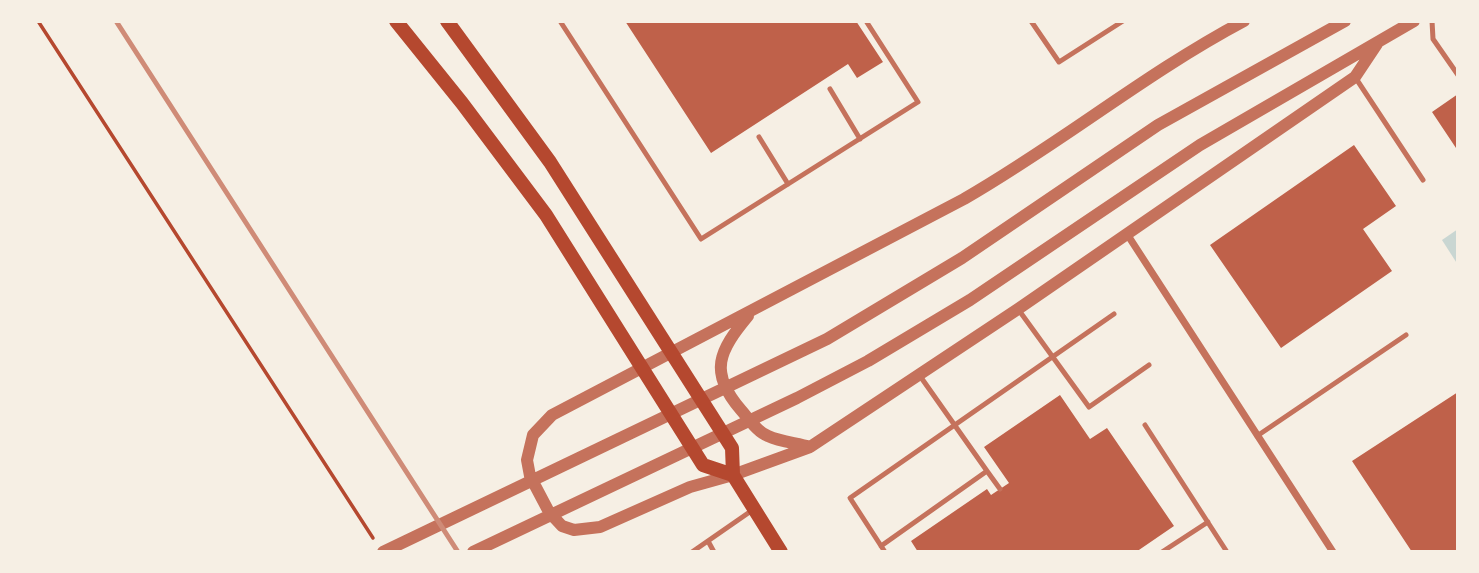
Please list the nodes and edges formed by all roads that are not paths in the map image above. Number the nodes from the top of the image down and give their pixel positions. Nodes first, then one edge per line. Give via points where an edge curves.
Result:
1 (396, 21) edge
2 (447, 21) edge
3 (560, 21) edge
4 (866, 21) edge
5 (1031, 21) edge
6 (1123, 21) edge
7 (1244, 21) edge
8 (1345, 21) edge
9 (1414, 21) edge
10 (1432, 21) edge
11 (1377, 44) junction
12 (1458, 75) edge
13 (1355, 77) junction
14 (830, 89) dead end
15 (759, 137) dead end
16 (860, 139) junction
17 (1423, 180) dead end
18 (788, 184) junction
19 (1128, 234) junction
20 (1018, 309) junction
21 (752, 311) junction
22 (1114, 314) dead end
23 (1406, 335) dead end
24 (671, 353) junction
25 (1051, 358) junction
26 (1149, 365) dead end
27 (642, 368) junction
28 (920, 376) junction
29 (956, 425) junction
30 (1145, 425) dead end
31 (1258, 436) junction
32 (810, 447) junction
33 (987, 471) junction
34 (733, 475) junction
35 (1000, 489) dead end
36 (754, 509) junction
37 (1208, 522) junction
38 (708, 541) junction
39 (380, 547) edge
40 (883, 549) edge
41 (473, 552) edge
42 (692, 552) edge
43 (714, 552) edge
44 (781, 552) edge
45 (1162, 552) edge
46 (1227, 552) edge
47 (1333, 552) edge

1 - 27 main road via 546,215
2 - 24 main road via 550,162
3 - 18 lane via 701,239
4 - 16 lane via 918,102
5 - 6 lane via 1059,62
7 - 21 street via 1177,58 980,190
8 - 39 street via 1158,125 995,237 827,339
9 - 11 street
10 - 12 lane via 1433,39
11 - 13 street
11 - 41 street via 1200,145 1036,256 844,374
13 - 17 lane
13 - 19 street
14 - 16 lane
15 - 18 lane
16 - 18 lane
19 - 20 street
19 - 31 street
20 - 25 lane
20 - 28 street
21 - 24 street
21 - 32 street via 724,347 720,373 725,388 760,431
22 - 25 lane
23 - 31 lane
24 - 27 street
24 - 34 main road via 732,448
25 - 26 lane via 1089,407
25 - 29 lane
27 - 34 main road via 704,465
27 - 34 street via 552,415 533,435 527,460 549,512 562,526 588,530 690,487
28 - 29 lane
28 - 32 street
29 - 33 lane
29 - 40 lane via 850,498
30 - 37 lane
31 - 47 street
32 - 34 street
33 - 35 lane
33 - 40 lane
34 - 36 main road
36 - 38 lane
36 - 44 main road
37 - 45 lane
37 - 46 lane
38 - 42 lane
38 - 43 lane

